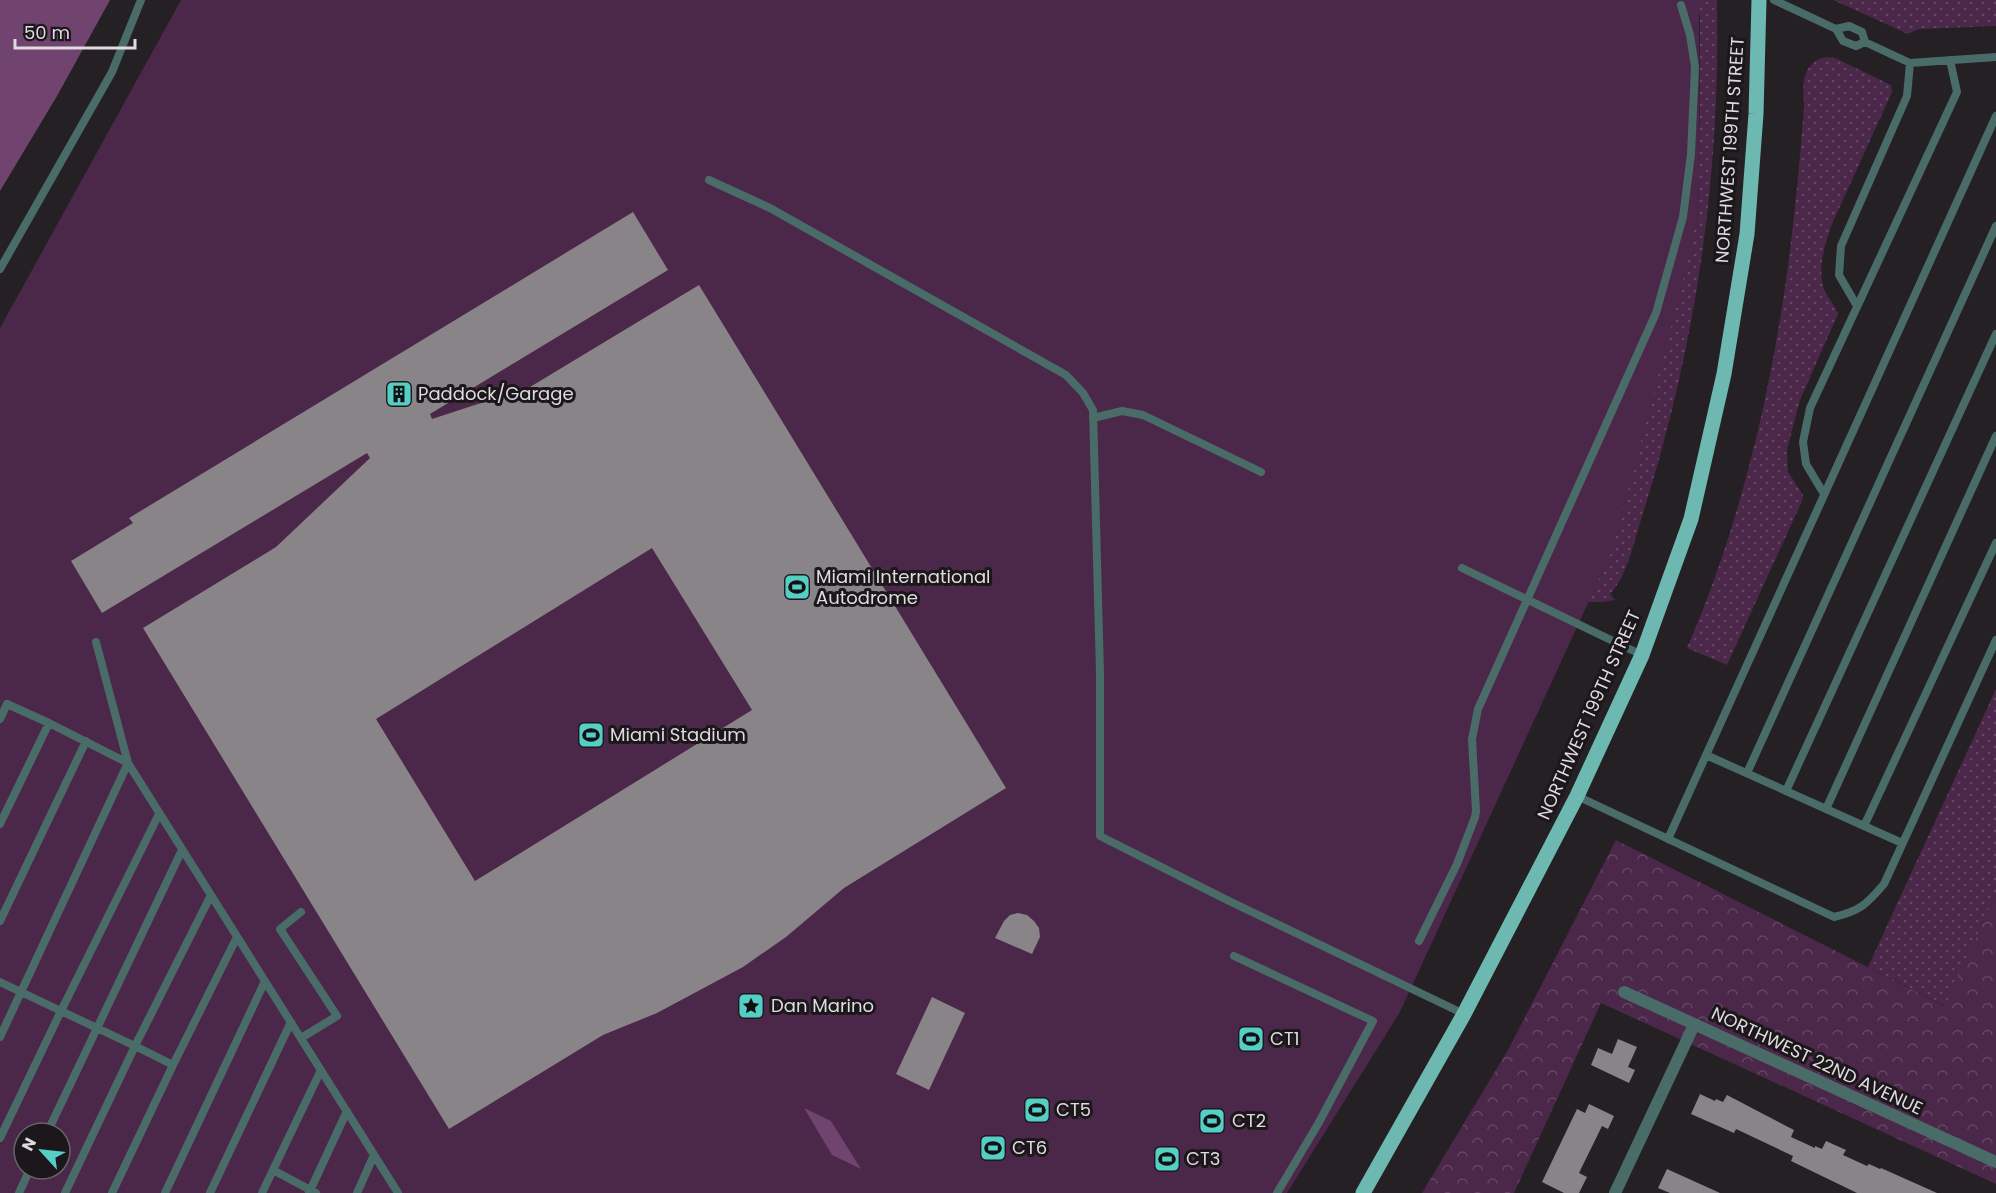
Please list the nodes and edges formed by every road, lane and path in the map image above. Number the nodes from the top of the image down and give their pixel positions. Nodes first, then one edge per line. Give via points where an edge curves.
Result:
1 (141, 0) edge
2 (1759, 0) edge
3 (1774, 0) edge
4 (1681, 5) dead end
5 (1836, 29) junction
6 (1865, 42) junction
7 (1996, 57) edge
8 (1950, 60) junction
9 (1910, 63) junction
10 (1996, 116) edge
11 (708, 180) dead end
12 (1996, 226) edge
13 (0, 269) edge
14 (1857, 306) junction
15 (1996, 334) edge
16 (1093, 418) junction
17 (1996, 436) edge
18 (1261, 472) dead end
19 (1824, 494) junction
20 (1996, 543) edge
21 (1462, 568) dead end
22 (1527, 600) junction
23 (1996, 640) edge
24 (96, 642) dead end
25 (1642, 655) junction
26 (0, 719) edge
27 (49, 723) junction
28 (87, 741) junction
29 (1706, 755) junction
30 (128, 763) junction
31 (1747, 773) junction
32 (1786, 791) junction
33 (1577, 796) junction
34 (1826, 809) junction
35 (159, 814) junction
36 (0, 824) edge
37 (1864, 826) junction
38 (1668, 838) junction
39 (1902, 843) junction
40 (182, 850) junction
41 (211, 895) junction
42 (301, 912) dead end
43 (0, 921) edge
44 (237, 937) junction
45 (1419, 941) dead end
46 (1234, 956) dead end
47 (265, 981) junction
48 (0, 982) edge
49 (21, 992) junction
50 (1624, 992) dead end
51 (61, 1011) junction
52 (1464, 1014) junction
53 (291, 1022) junction
54 (1694, 1025) junction
55 (97, 1029) junction
56 (0, 1037) edge
57 (301, 1038) junction
58 (135, 1046) junction
59 (173, 1065) junction
60 (321, 1070) junction
61 (347, 1111) junction
62 (53, 1121) edge
63 (0, 1138) edge
64 (374, 1155) junction
65 (1996, 1162) edge
66 (273, 1170) junction
67 (312, 1192) edge
68 (65, 1193) edge
69 (112, 1193) edge
70 (165, 1193) edge
71 (210, 1193) edge
72 (262, 1193) edge
73 (357, 1193) edge
74 (398, 1193) edge
75 (1277, 1193) edge
76 (1363, 1193) edge
77 (1615, 1193) edge

1 - 13 lane via 112,72
2 - 25 main road, NORTHWEST 199TH STREET via 1748,234 1724,374 1691,519
3 - 5 lane
4 - 22 lane via 1695,67 1683,217 1656,313
5 - 6 lane via 1843,41 1856,46
5 - 6 lane via 1849,26 1862,32
6 - 9 lane
7 - 8 lane
8 - 9 lane
8 - 14 lane via 1957,92
9 - 14 lane via 1907,96 1841,246 1839,275
10 - 19 lane
11 - 16 lane via 770,208 1066,375 1083,393
12 - 31 lane
14 - 19 lane via 1810,408 1803,442 1806,464
15 - 32 lane
16 - 18 lane via 1122,411 1143,415
16 - 52 lane via 1100,836
17 - 34 lane
19 - 29 lane
20 - 37 lane
21 - 22 lane
22 - 25 lane
22 - 45 lane via 1474,723 1476,811 1468,840
23 - 39 lane
24 - 30 lane
25 - 33 main road, NORTHWEST 199TH STREET
26 - 27 lane via 7,704
27 - 28 lane
27 - 36 lane
28 - 30 lane
28 - 43 lane
29 - 31 lane
29 - 38 lane
30 - 35 lane
30 - 49 lane
31 - 32 lane
32 - 34 lane
33 - 38 lane
33 - 52 main road, NORTHWEST 199TH STREET
34 - 37 lane
35 - 40 lane
35 - 51 lane
37 - 39 lane
38 - 39 lane via 1834,917 1866,905 1884,884
40 - 41 lane
40 - 55 lane
41 - 44 lane
41 - 58 lane
42 - 57 lane via 280,928 337,1016
44 - 47 lane
44 - 59 lane
46 - 75 lane via 1373,1021
47 - 53 lane
47 - 70 lane
48 - 49 lane
49 - 51 lane
49 - 56 lane
50 - 54 street, NORTHWEST 22ND AVENUE
51 - 55 lane
51 - 63 lane
52 - 76 main road, NORTHWEST 199TH STREET
53 - 57 lane
53 - 71 lane
54 - 65 street, NORTHWEST 22ND AVENUE
54 - 77 street
55 - 58 lane
55 - 62 lane
57 - 60 lane
58 - 59 lane
58 - 68 lane
59 - 69 lane
60 - 61 lane
60 - 66 lane
61 - 64 lane
61 - 67 lane
64 - 73 lane
64 - 74 lane
66 - 67 lane
66 - 72 lane

